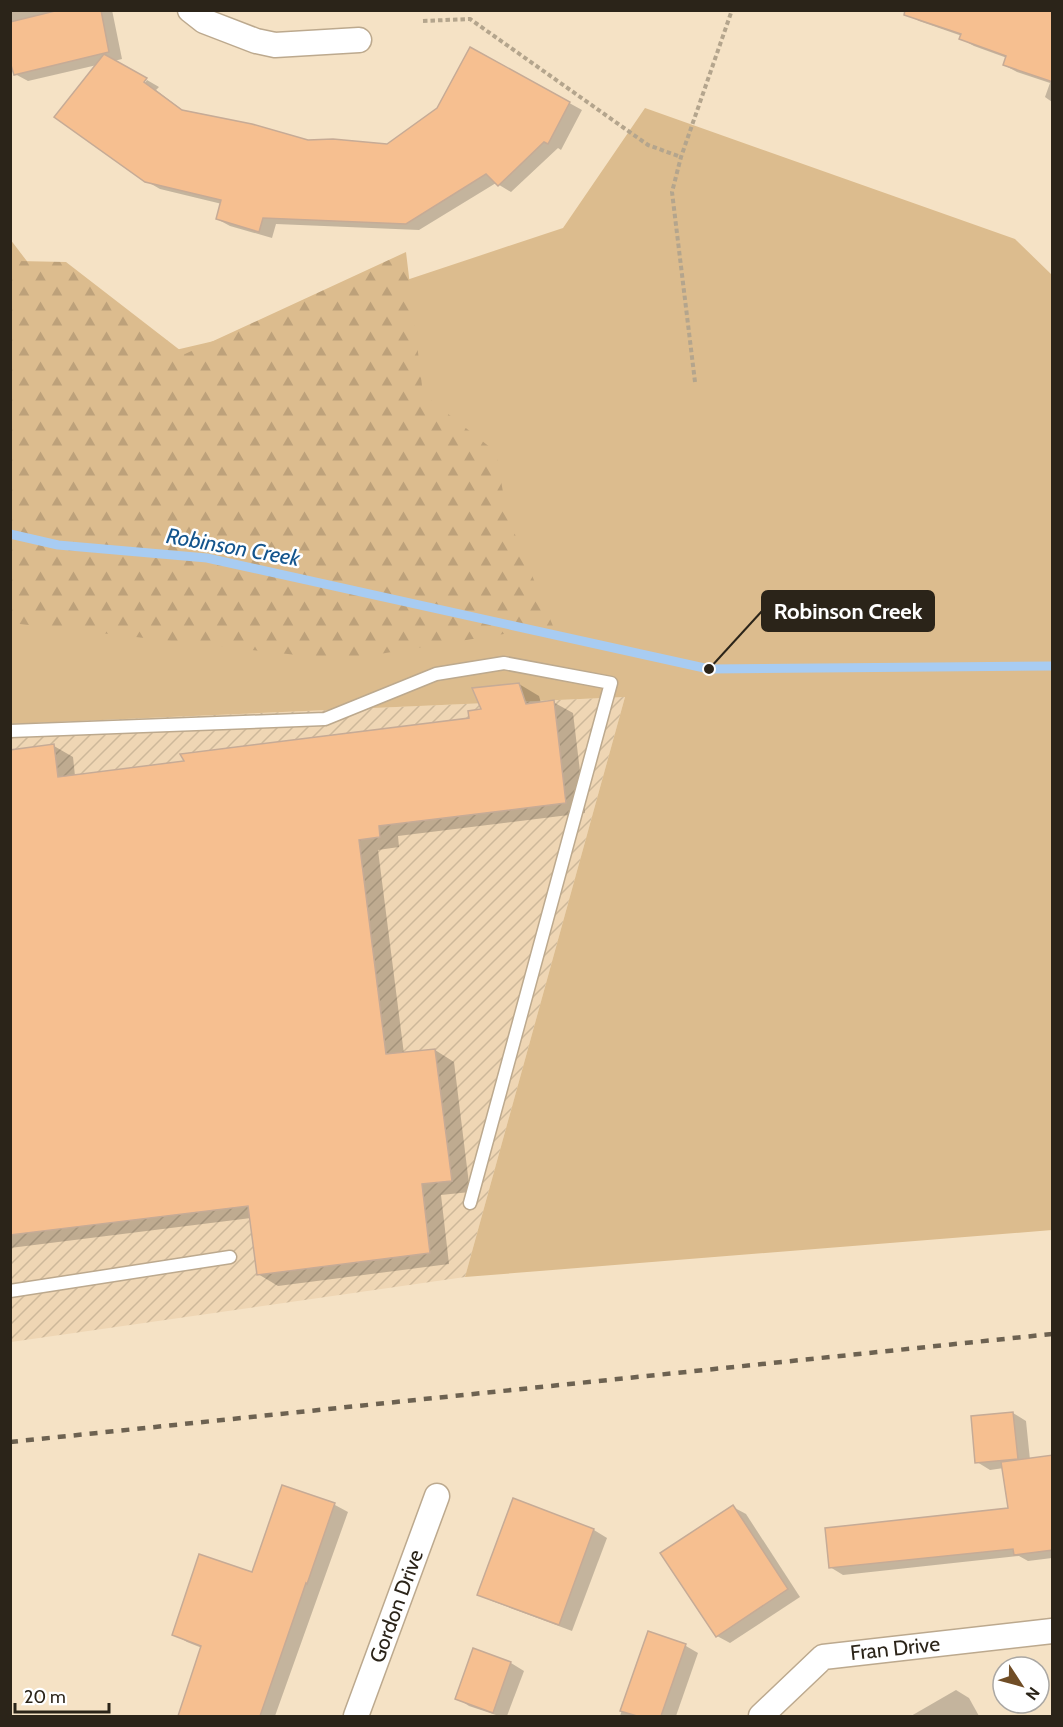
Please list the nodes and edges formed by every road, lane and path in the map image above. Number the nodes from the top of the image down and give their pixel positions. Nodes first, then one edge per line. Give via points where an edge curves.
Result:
1 (190, 10) edge
2 (732, 10) edge
3 (423, 21) dead end
4 (359, 40) dead end
5 (681, 157) junction
6 (695, 382) dead end
7 (10, 731) edge
8 (470, 1203) dead end
9 (230, 1257) dead end
10 (10, 1291) edge
11 (437, 1496) dead end
12 (1053, 1631) edge
13 (356, 1716) edge
14 (761, 1716) edge

1 - 4 street via 204,21 275,45
2 - 5 path
3 - 5 path via 470,19 648,145
5 - 6 path via 672,192
7 - 8 lane via 325,719 436,674 504,663 611,683
9 - 10 lane
11 - 13 street, Gordon Drive
12 - 14 street, Fran Drive via 823,1657

